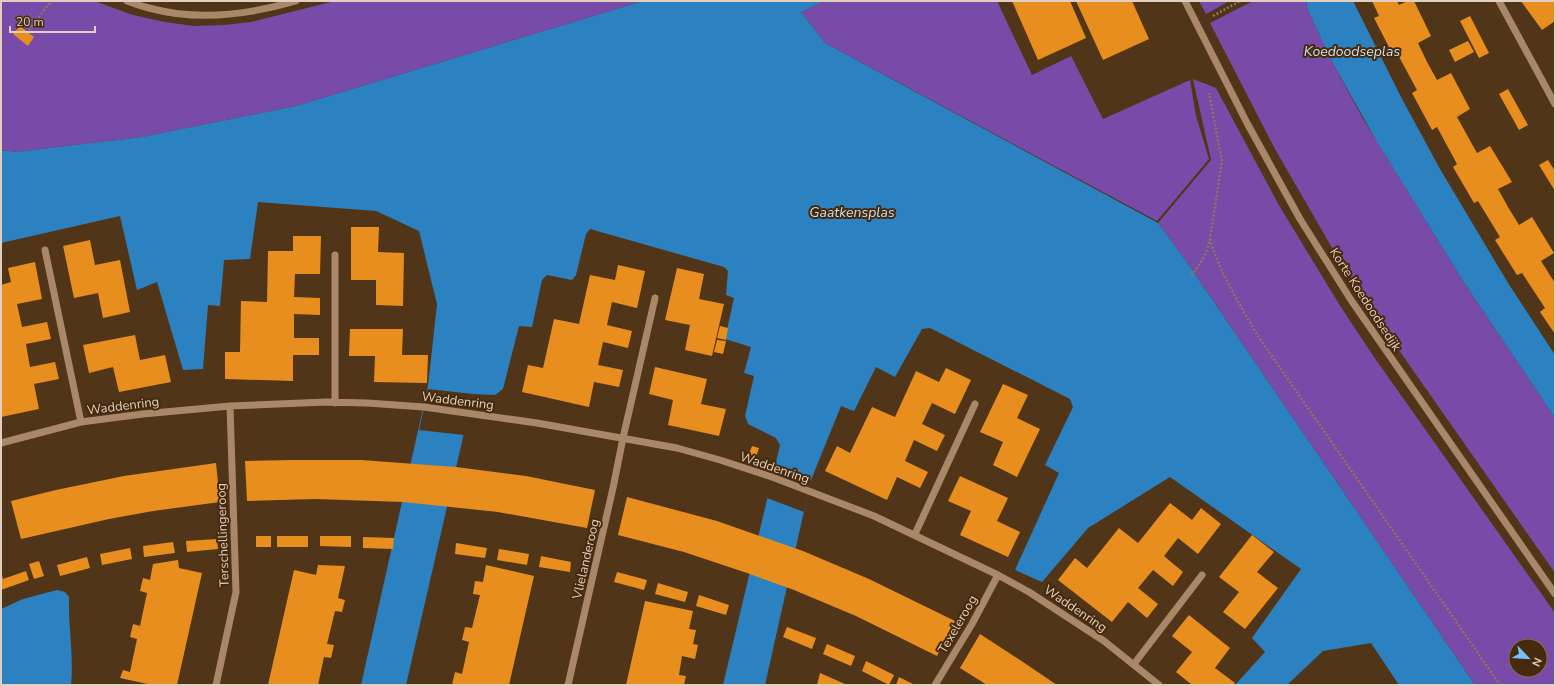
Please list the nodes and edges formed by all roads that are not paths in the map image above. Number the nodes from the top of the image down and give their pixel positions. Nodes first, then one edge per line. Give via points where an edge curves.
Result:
1 (127, 1) edge
2 (296, 1) edge
3 (1185, 1) edge
4 (1499, 1) edge
5 (1555, 104) edge
6 (45, 250) dead end
7 (335, 254) dead end
8 (655, 298) dead end
9 (336, 402) junction
10 (975, 404) dead end
11 (230, 406) junction
12 (81, 422) junction
13 (623, 438) junction
14 (1, 443) edge
15 (915, 534) junction
16 (998, 575) junction
17 (1202, 575) dead end
18 (1555, 594) edge
19 (1134, 664) junction
20 (216, 685) edge
21 (568, 685) edge
22 (935, 685) edge
23 (1159, 685) edge

1 - 2 street via 154,10 215,15 275,7
3 - 18 street, Korte Koedoodsedijk via 1247,123 1300,219 1350,300
4 - 5 street
6 - 12 street, Waddenring
7 - 9 street
8 - 13 street
9 - 11 street, Waddenring
9 - 13 street, Waddenring via 424,407
10 - 15 street
11 - 12 street, Waddenring
11 - 20 street, Terschellingeroog via 236,592
12 - 14 street, Waddenring
13 - 15 street, Waddenring via 678,448 720,460 874,516
13 - 21 street, Vlielanderoog via 614,488
15 - 16 street, Waddenring
16 - 19 street, Waddenring via 1029,592
16 - 22 street, Texeleroog
17 - 19 street
19 - 23 street, Waddenring

